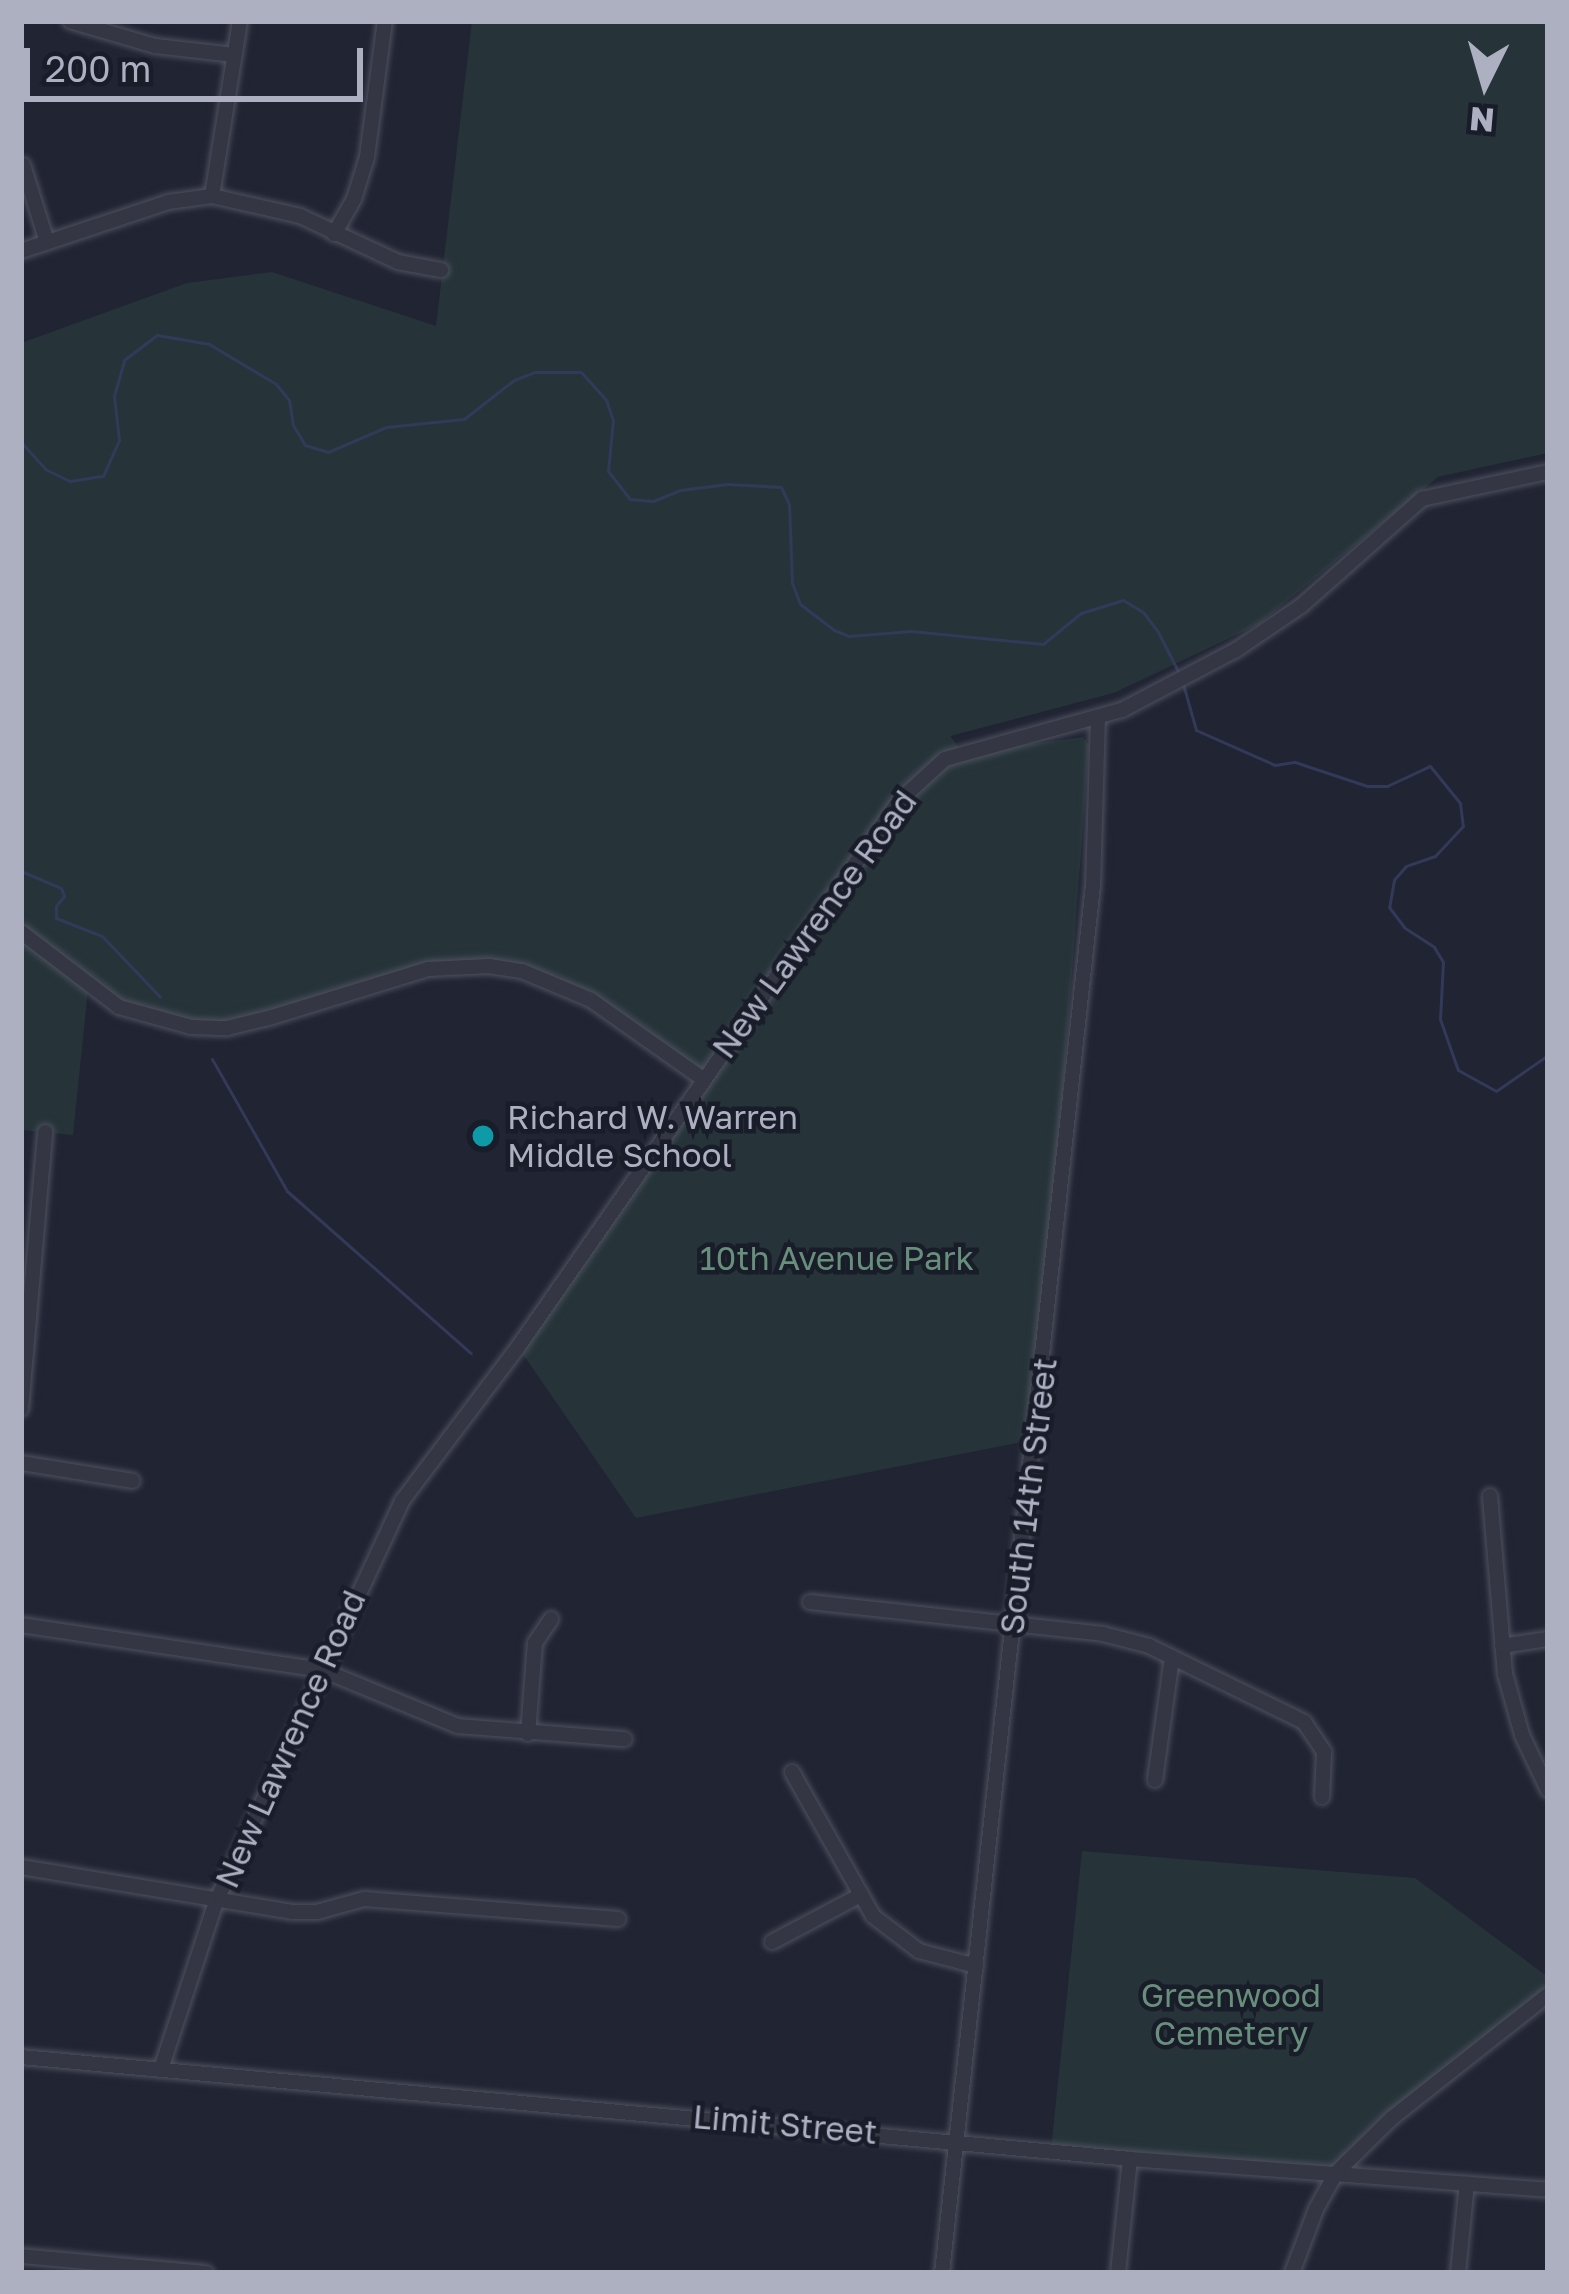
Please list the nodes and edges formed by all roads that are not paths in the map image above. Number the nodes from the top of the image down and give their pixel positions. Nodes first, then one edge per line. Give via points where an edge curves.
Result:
1 (70, 21) edge
2 (240, 21) edge
3 (385, 21) edge
4 (235, 56) junction
5 (23, 165) edge
6 (212, 196) junction
7 (334, 234) junction
8 (47, 242) junction
9 (21, 251) edge
10 (441, 270) dead end
11 (1548, 472) edge
12 (1098, 718) junction
13 (21, 932) edge
14 (703, 1079) junction
15 (45, 1132) dead end
16 (21, 1409) edge
17 (21, 1463) edge
18 (133, 1481) dead end
19 (1490, 1496) dead end
20 (810, 1602) dead end
21 (551, 1619) dead end
22 (21, 1625) edge
23 (1012, 1626) junction
24 (1548, 1639) edge
25 (1502, 1646) junction
26 (1172, 1657) junction
27 (322, 1670) junction
28 (528, 1734) junction
29 (625, 1739) dead end
30 (792, 1772) dead end
31 (1155, 1780) dead end
32 (1548, 1790) edge
33 (1322, 1797) dead end
34 (21, 1867) edge
35 (859, 1896) junction
36 (216, 1903) junction
37 (618, 1919) dead end
38 (772, 1942) dead end
39 (976, 1966) junction
40 (1548, 1995) edge
41 (21, 2057) edge
42 (160, 2069) junction
43 (957, 2139) junction
44 (1130, 2159) junction
45 (1336, 2173) junction
46 (1467, 2183) junction
47 (1548, 2190) edge
48 (21, 2257) edge
49 (206, 2273) edge
50 (942, 2273) edge
51 (1118, 2273) edge
52 (1292, 2273) edge
53 (1457, 2273) edge

1 - 4 street via 155,46
2 - 4 street
3 - 7 street via 368,157
4 - 6 street
5 - 8 street
6 - 7 street via 261,204
6 - 8 street via 168,202
7 - 10 street via 398,262
8 - 9 street
11 - 12 street, New Lawrence Road via 1422,499 1300,606 1157,694
12 - 14 street, New Lawrence Road via 931,768 899,801
12 - 23 street, South 14th Street via 1093,886
13 - 14 street via 119,1007 191,1027 242,1025 428,969 522,970 591,1000
14 - 27 street, New Lawrence Road via 403,1501
15 - 16 street
17 - 18 street
19 - 25 street
20 - 23 street
21 - 28 street via 535,1643
22 - 27 street
23 - 26 street via 1126,1638
23 - 39 street, South 14th Street
24 - 25 street
25 - 32 street via 1522,1735
26 - 31 street
26 - 33 street via 1314,1730 1324,1752
27 - 28 street via 441,1722
27 - 36 street, New Lawrence Road
28 - 29 street
30 - 35 street
34 - 36 street
35 - 38 street
35 - 39 street via 906,1943
36 - 37 street via 316,1912 390,1900
36 - 42 street, New Lawrence Road
39 - 43 street, South 14th Street
40 - 45 street via 1392,2118
41 - 42 street, Limit Street
42 - 43 street, Limit Street
43 - 44 street, Limit Street
43 - 50 street, South 14th Street
44 - 45 street, Limit Street
44 - 51 street
45 - 46 street, Limit Street
45 - 52 street
46 - 47 street, Limit Street
46 - 53 street
48 - 49 street

